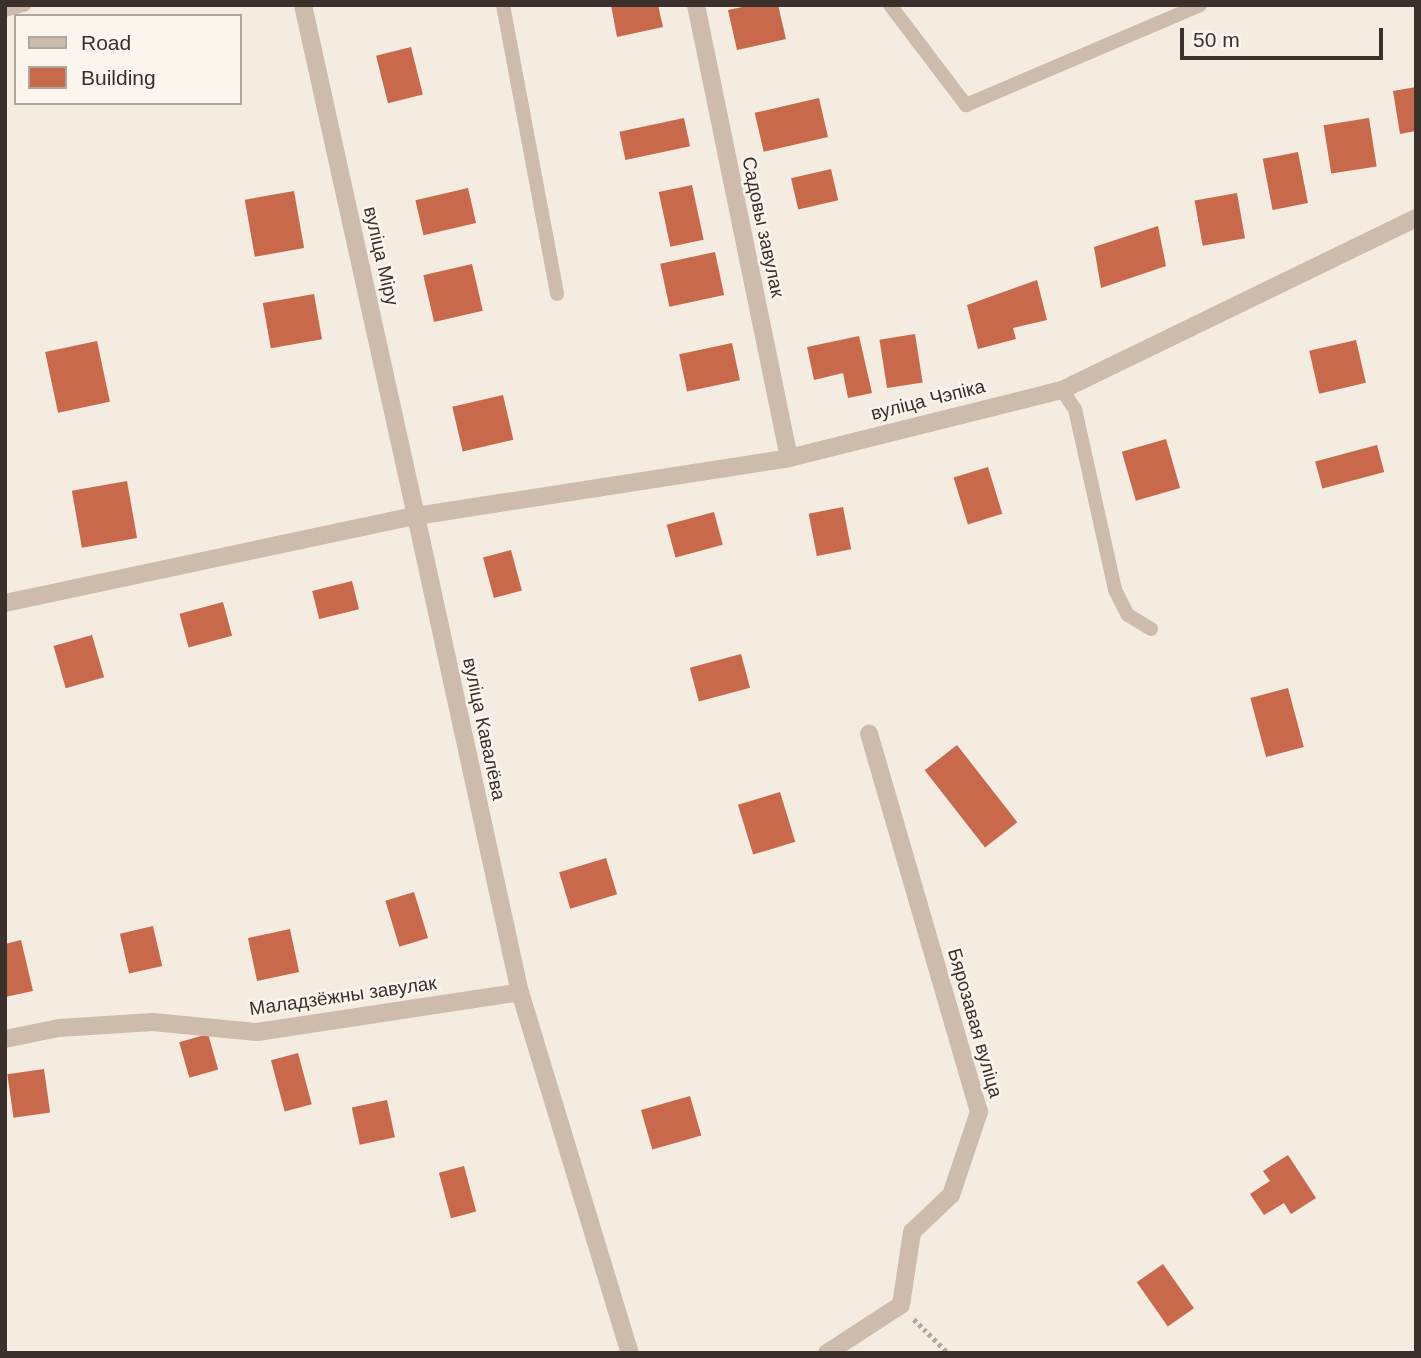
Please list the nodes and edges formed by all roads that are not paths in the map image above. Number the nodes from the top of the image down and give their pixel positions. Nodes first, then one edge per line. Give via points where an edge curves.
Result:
1 (24, 5) edge
2 (303, 5) edge
3 (503, 5) edge
4 (696, 5) edge
5 (890, 5) edge
6 (1200, 5) edge
7 (5, 10) edge
8 (1416, 218) edge
9 (557, 293) dead end
10 (1062, 390) junction
11 (789, 458) junction
12 (416, 516) junction
13 (5, 603) edge
14 (1151, 629) dead end
15 (869, 734) dead end
16 (520, 992) junction
17 (5, 1039) edge
18 (630, 1353) edge
19 (827, 1353) edge

1 - 7 lane
2 - 12 street, вуліца Міру
3 - 9 lane
4 - 11 street, Садовы завулак
5 - 6 lane via 966,105
8 - 10 street, вуліца Чэпіка
10 - 11 street, вуліца Чэпіка
10 - 14 lane via 1075,409 1115,590 1128,615
11 - 12 street, вуліца Чэпіка
12 - 13 street
12 - 16 street, вуліца Кавалёва
15 - 19 street, Бярозавая вуліца via 979,1112 951,1195 912,1232 901,1306
16 - 17 street, Маладзёжны завулак via 257,1032 153,1022 59,1028
16 - 18 street, вуліца Кавалёва

